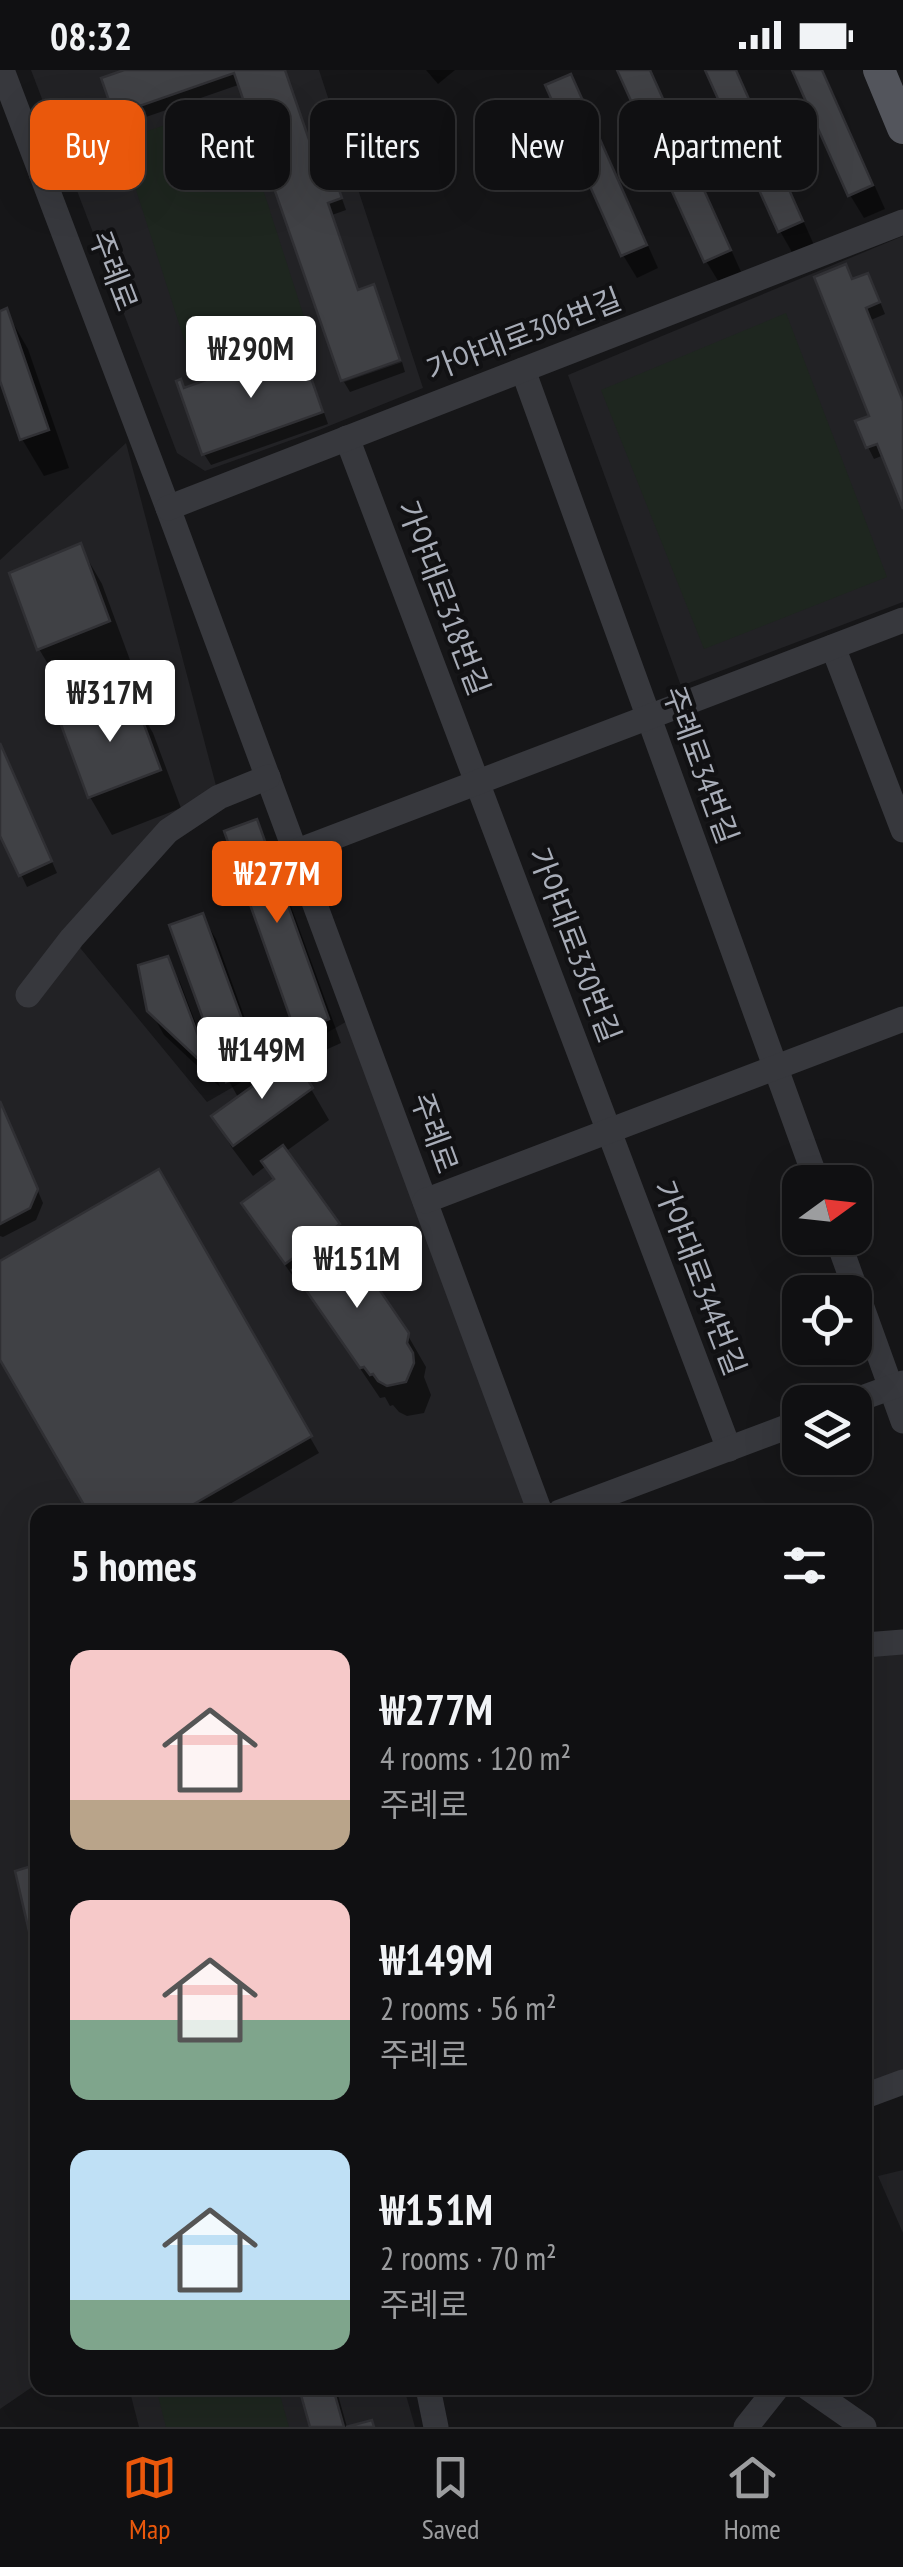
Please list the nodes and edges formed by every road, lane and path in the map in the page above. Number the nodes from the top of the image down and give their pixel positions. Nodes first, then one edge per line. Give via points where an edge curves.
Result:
1 (2, 70) edge
2 (879, 70) edge
3 (903, 128) edge
4 (903, 222) edge
5 (523, 370) junction
6 (347, 438) junction
7 (168, 508) junction
8 (903, 620) edge
9 (833, 647) junction
10 (648, 717) junction
11 (268, 777) junction
12 (478, 782) junction
13 (903, 830) edge
14 (295, 852) junction
15 (28, 996) dead end
16 (903, 1019) edge
17 (775, 1068) junction
18 (609, 1131) junction
19 (811, 1165) edge
20 (424, 1201) junction
21 (844, 1255) edge
22 (897, 1385) edge
23 (872, 1394) edge
24 (903, 1421) edge
25 (782, 1429) edge
26 (729, 1449) junction
27 (537, 1505) edge
28 (579, 1505) edge
29 (903, 1642) edge
30 (872, 1644) edge
31 (903, 2082) edge
32 (872, 2093) edge
33 (429, 2395) edge
34 (771, 2395) edge
35 (818, 2395) edge
36 (436, 2427) edge
37 (746, 2427) edge
38 (864, 2427) edge

1 - 7 street, 주례로
2 - 3 main road
4 - 5 street, 가야대로306번길
5 - 6 street, 가야대로306번길
5 - 10 street, 주례로34번길
6 - 7 street, 가야대로306번길
6 - 12 street, 가야대로318번길
7 - 11 street, 주례로
8 - 9 street
9 - 10 street
9 - 13 street
10 - 12 street
10 - 17 street, 주례로34번길
11 - 14 street, 주례로
11 - 15 street via 219,797 168,832
12 - 14 street
12 - 18 street, 가야대로330번길
14 - 20 street, 주례로
16 - 17 street
17 - 18 street
17 - 19 street, 주례로34번길
18 - 20 street
18 - 26 street, 가야대로344번길
20 - 27 street, 주례로
21 - 22 street
22 - 23 street
22 - 24 street
25 - 26 street
26 - 28 street
29 - 30 street
31 - 32 street
33 - 36 street
34 - 37 street
35 - 38 street

